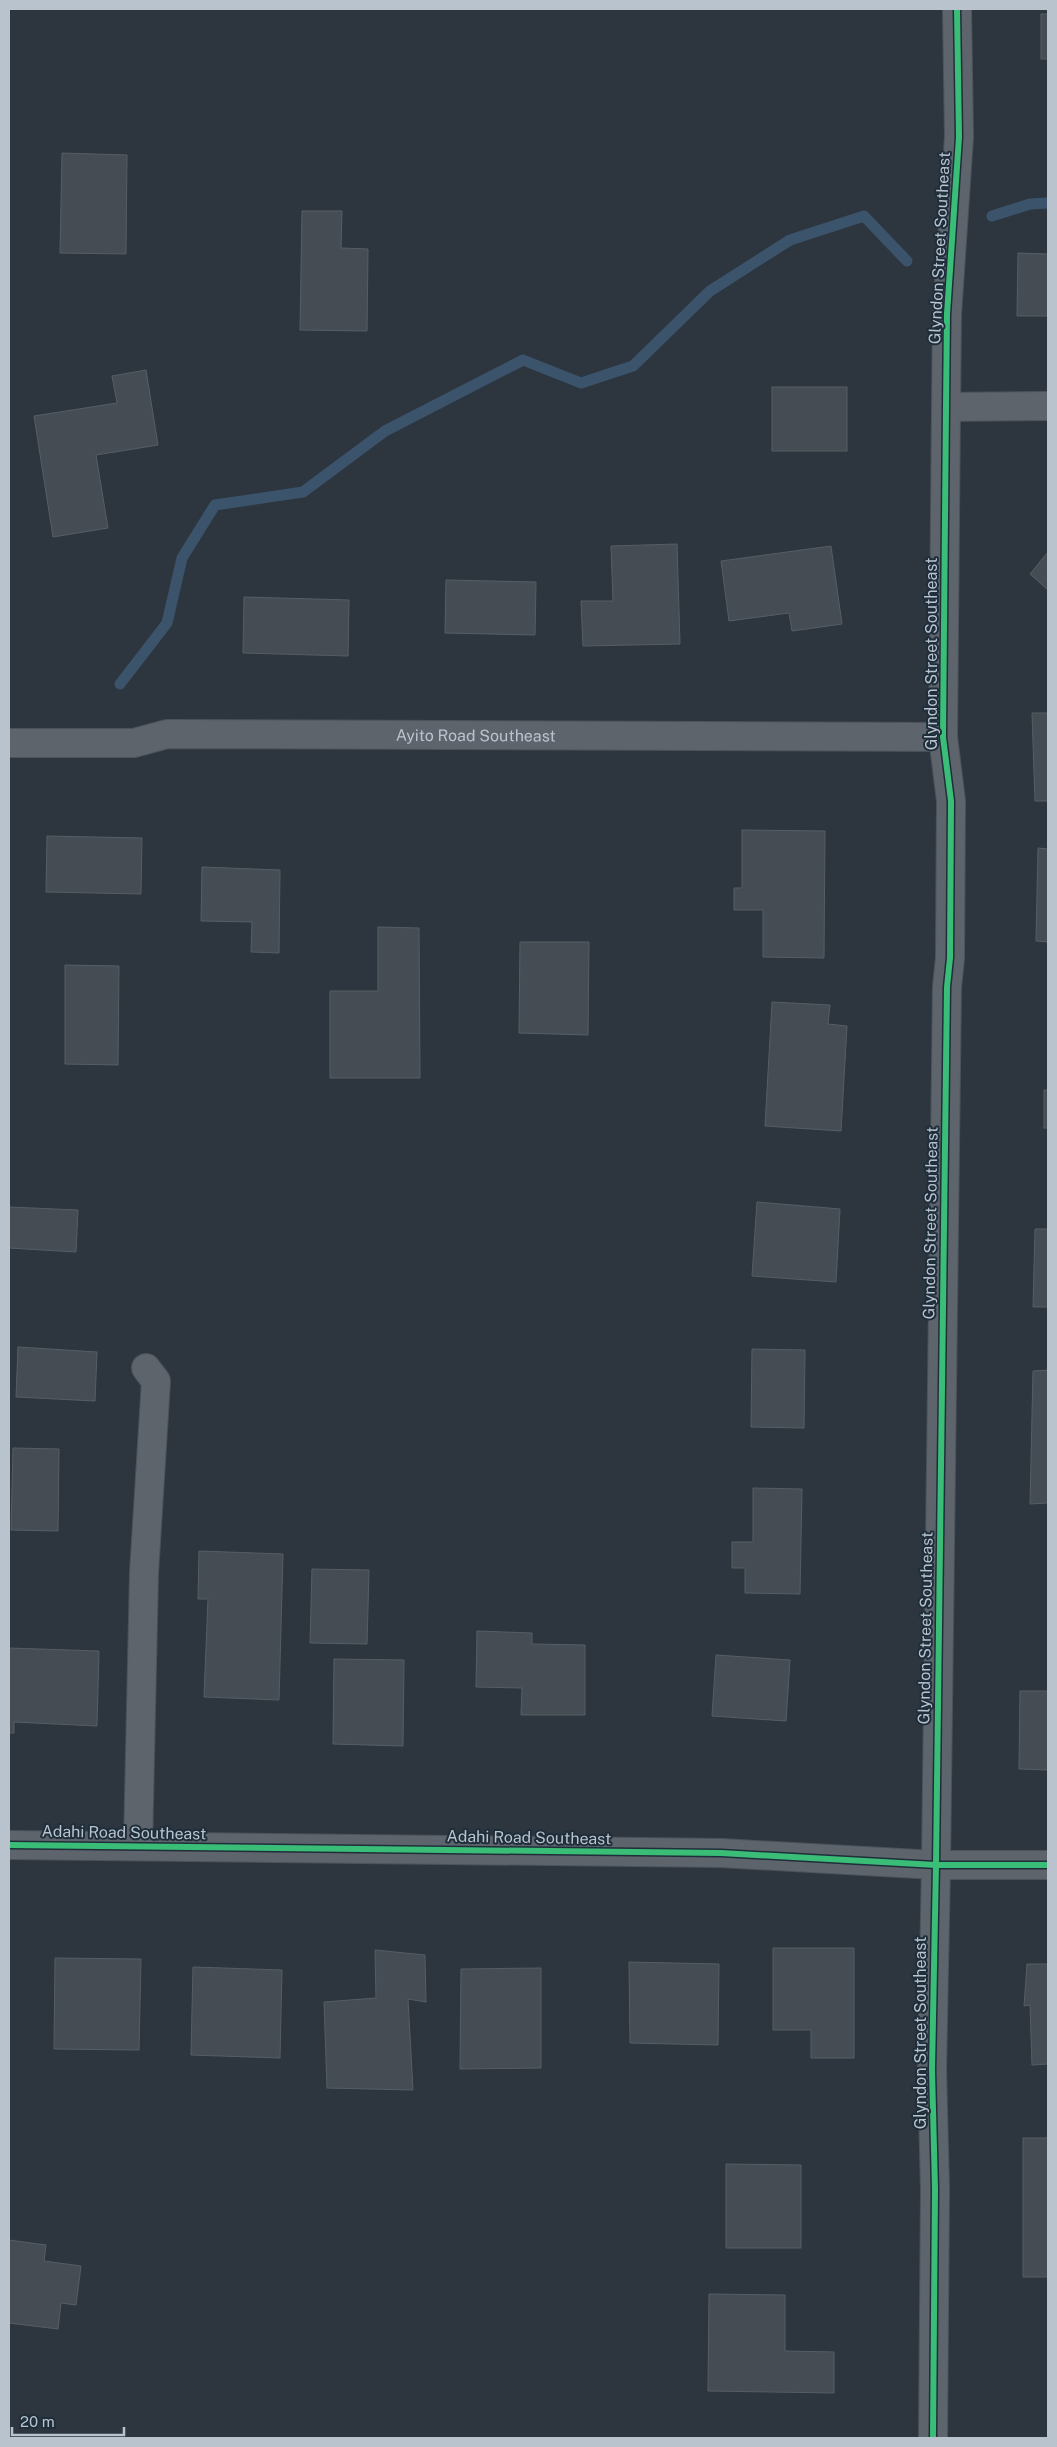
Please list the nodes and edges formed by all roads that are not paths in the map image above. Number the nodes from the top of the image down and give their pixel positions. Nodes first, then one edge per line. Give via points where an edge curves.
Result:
1 (957, 9) edge
2 (1048, 406) edge
3 (946, 407) junction
4 (943, 736) junction
5 (9, 743) edge
6 (146, 1368) dead end
7 (9, 1845) edge
8 (138, 1846) junction
9 (936, 1865) junction
10 (1048, 1865) edge
11 (933, 2438) edge

1 - 3 street, Glyndon Street Southeast via 959,137 947,314
2 - 3 street
3 - 4 street, Glyndon Street Southeast
4 - 5 street, Ayito Road Southeast via 167,734 134,743
4 - 9 street, Glyndon Street Southeast via 952,801
6 - 8 street via 156,1381 144,1573
7 - 8 street, Adahi Road Southeast
8 - 9 street, Adahi Road Southeast via 721,1853
9 - 10 street, Adahi Road Southeast
9 - 11 street, Glyndon Street Southeast via 932,2070 935,2189

